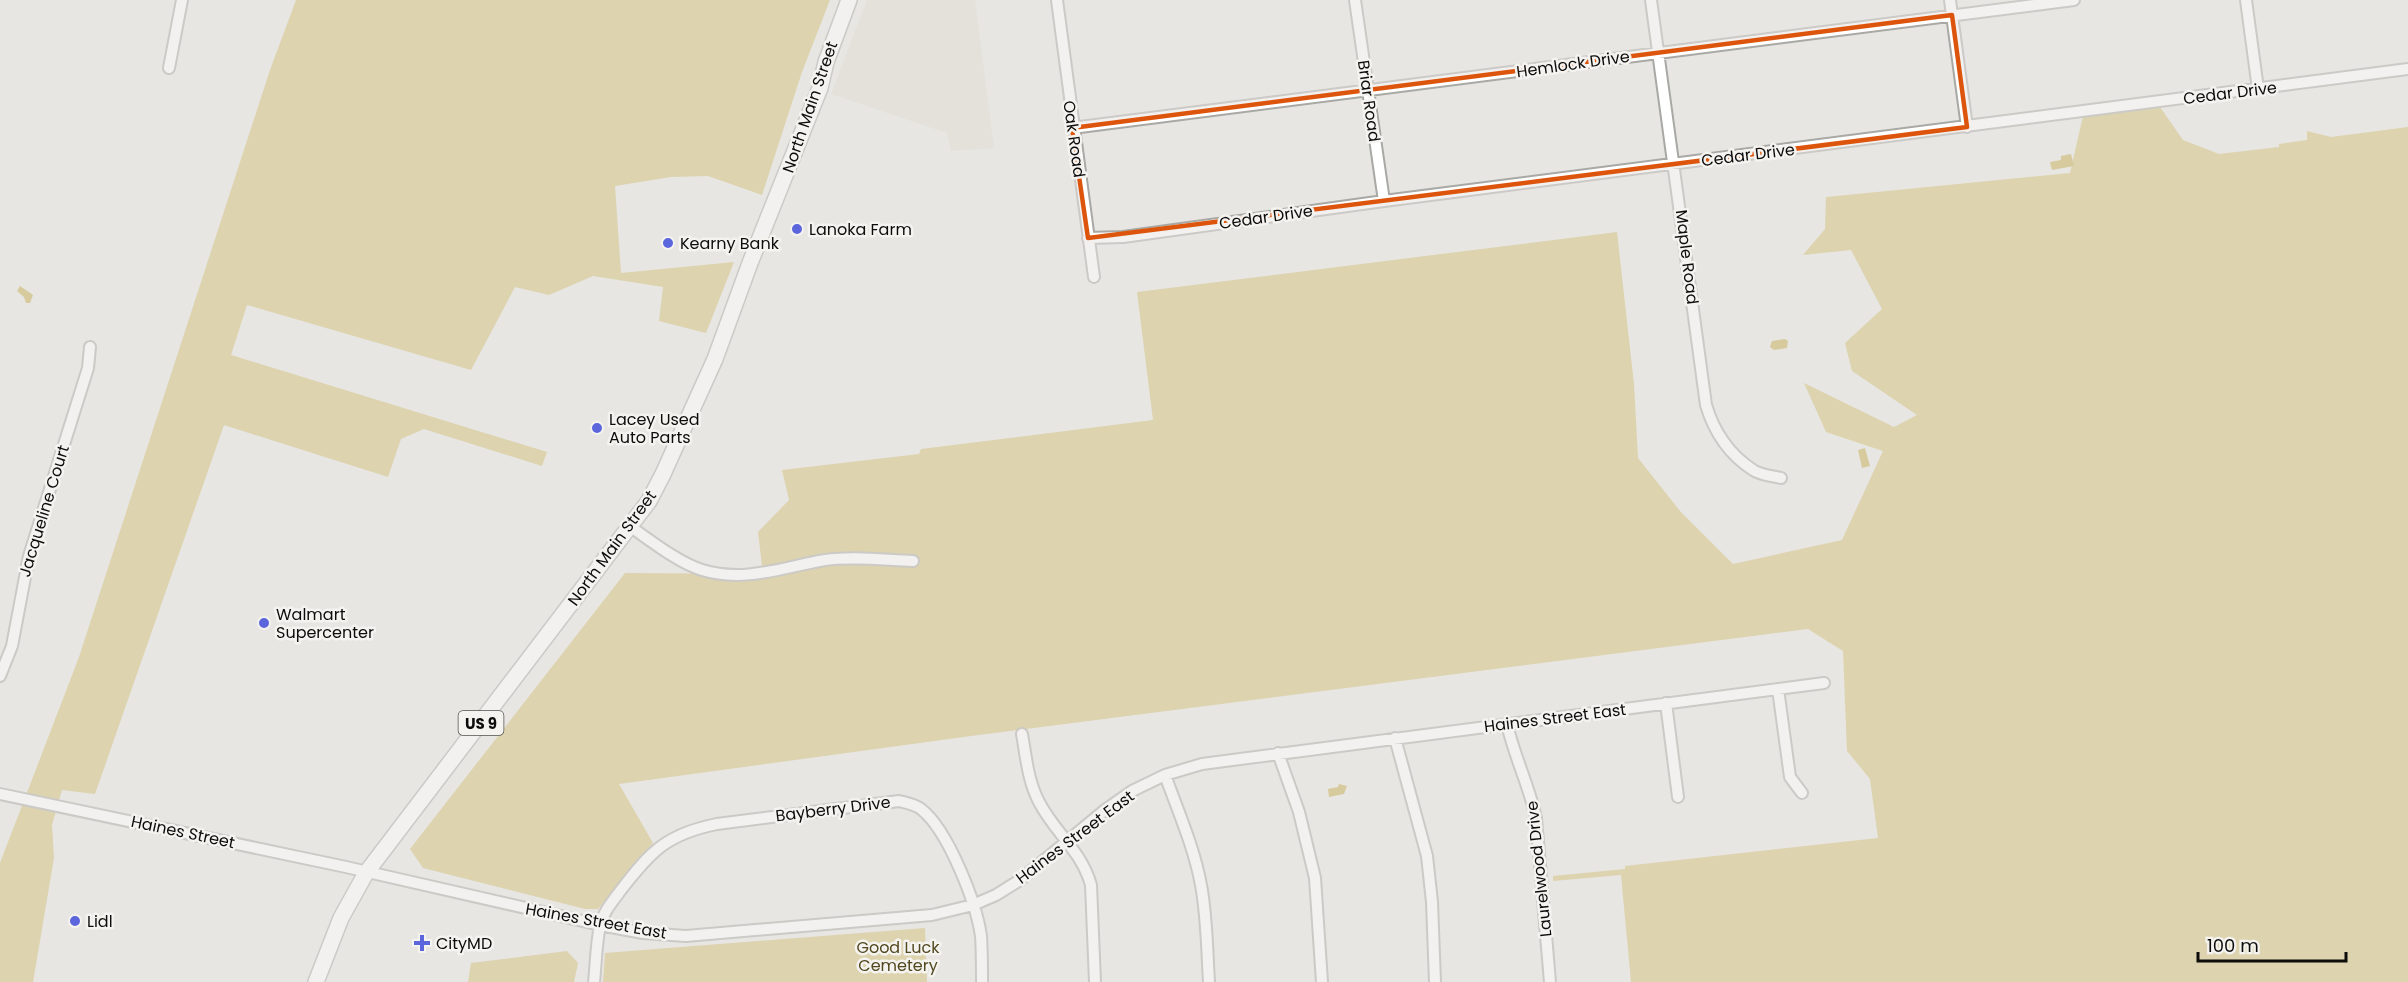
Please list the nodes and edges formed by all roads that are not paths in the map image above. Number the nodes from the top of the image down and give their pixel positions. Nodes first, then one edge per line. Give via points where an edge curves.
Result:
1 (182, 0) edge
2 (849, 0) edge
3 (1057, 0) edge
4 (1355, 0) edge
5 (1651, 0) edge
6 (1950, 0) edge
7 (2074, 0) edge
8 (2246, 0) edge
9 (1952, 15) junction
10 (1659, 52) junction
11 (169, 68) dead end
12 (2408, 69) edge
13 (2259, 89) junction
14 (1368, 91) junction
15 (1966, 127) junction
16 (1072, 128) junction
17 (1675, 165) junction
18 (1384, 201) junction
19 (1088, 238) junction
20 (1094, 277) dead end
21 (90, 347) dead end
22 (1781, 478) dead end
23 (631, 527) junction
24 (913, 561) dead end
25 (0, 676) edge
26 (1824, 683) dead end
27 (1778, 689) junction
28 (1666, 703) junction
29 (1507, 724) junction
30 (1022, 734) dead end
31 (1395, 738) junction
32 (1278, 753) junction
33 (1165, 775) junction
34 (1802, 793) dead end
35 (0, 794) edge
36 (1678, 797) dead end
37 (1067, 841) junction
38 (366, 873) junction
39 (973, 905) junction
40 (600, 925) junction
41 (316, 982) edge
42 (594, 982) edge
43 (982, 982) edge
44 (1095, 982) edge
45 (1209, 982) edge
46 (1322, 982) edge
47 (1435, 982) edge
48 (1550, 982) edge

1 - 11 street
2 - 23 highway, North Main Street / US 9 via 820,88 715,359 663,474
3 - 16 street, Oak Road
4 - 14 street, Briar Road
5 - 10 street, Maple Road
6 - 9 street
7 - 9 street, Hemlock Drive
8 - 13 street
9 - 10 street, Hemlock Drive
9 - 15 street
10 - 14 street, Hemlock Drive
10 - 17 street, Maple Road
12 - 13 street, Cedar Drive
13 - 15 street, Cedar Drive
14 - 16 street, Hemlock Drive
14 - 18 street, Briar Road
15 - 17 street, Cedar Drive
16 - 19 street, Oak Road
17 - 18 street, Cedar Drive
17 - 22 street, Maple Road via 1706,405 1712,423 1724,443 1754,472
18 - 19 street, Cedar Drive via 1123,237
19 - 20 street, Oak Road
21 - 25 street, Jacqueline Court via 88,368 29,556 12,646
23 - 24 street via 700,570 726,575 771,573 826,560
23 - 38 highway, North Main Street / US 9
26 - 27 street, Haines Street East
27 - 28 street, Haines Street East
27 - 34 street via 1790,777
28 - 29 street, Haines Street East
28 - 36 street
29 - 31 street, Haines Street East
29 - 48 street, Laurelwood Drive via 1536,818
30 - 37 street via 1029,778 1038,802
31 - 32 street, Haines Street East
31 - 47 street via 1427,856
32 - 33 street, Haines Street East via 1202,764
32 - 46 street via 1299,812 1315,878
33 - 37 street, Haines Street East via 1114,804
33 - 45 street via 1201,884
35 - 38 street, Haines Street
37 - 39 street, Haines Street East via 1020,880
37 - 44 street via 1087,870 1091,885
38 - 40 street, Haines Street East
38 - 41 highway, North Main Street / US 9 via 341,918
39 - 40 street, Haines Street East via 932,915 686,936
39 - 40 street, Bayberry Drive via 963,872 933,823 918,807 886,802 717,824 677,836 646,858 607,909
39 - 43 street, Bayberry Drive via 981,935
40 - 42 street

